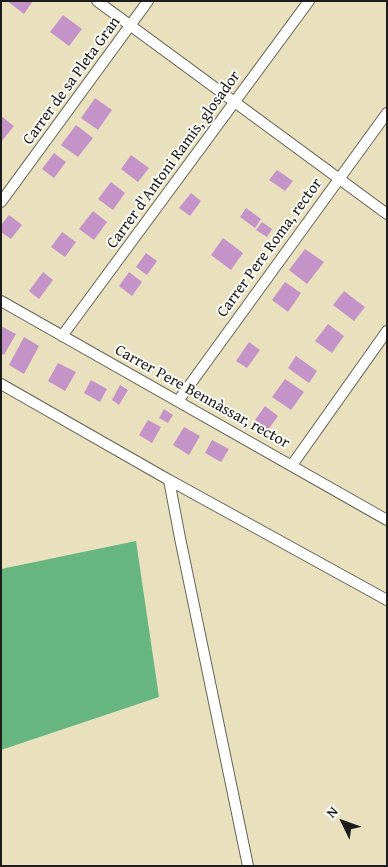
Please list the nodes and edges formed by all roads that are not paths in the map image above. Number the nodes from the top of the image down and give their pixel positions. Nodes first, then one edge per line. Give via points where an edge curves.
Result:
1 (97, 1) edge
2 (148, 1) edge
3 (309, 1) edge
4 (130, 26) junction
5 (234, 102) junction
6 (387, 113) edge
7 (338, 179) junction
8 (1, 202) edge
9 (387, 214) edge
10 (1, 301) edge
11 (387, 331) edge
12 (62, 336) junction
13 (1, 384) edge
14 (178, 401) junction
15 (292, 465) junction
16 (170, 480) junction
17 (387, 520) edge
18 (387, 600) edge
19 (248, 866) edge

1 - 4 street
2 - 4 street, Carrer de sa Pleta Gran
3 - 5 street, Carrer d'Antoni Ramis, glosador
4 - 5 street
4 - 8 street, Carrer de sa Pleta Gran
5 - 7 street
5 - 12 street, Carrer d'Antoni Ramis, glosador
6 - 7 street, Carrer Pere Roma, rector
7 - 9 street
7 - 14 street, Carrer Pere Roma, rector
10 - 12 street, Carrer Pere Bennàssar, rector
11 - 15 street
12 - 14 street, Carrer Pere Bennàssar, rector
13 - 16 street
14 - 15 street, Carrer Pere Bennàssar, rector
15 - 17 street, Carrer Pere Bennàssar, rector
16 - 18 street
16 - 19 street via 185,567

